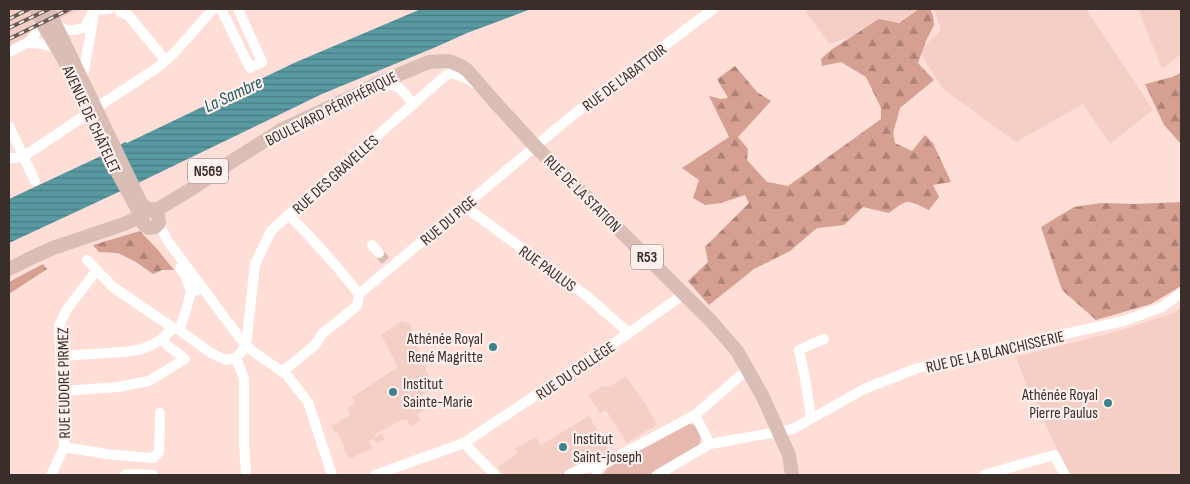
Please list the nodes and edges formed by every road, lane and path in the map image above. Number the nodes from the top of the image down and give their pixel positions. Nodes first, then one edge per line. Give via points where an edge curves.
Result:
1 (109, 9) edge
2 (119, 9) edge
3 (213, 9) edge
4 (221, 9) edge
5 (238, 9) edge
6 (712, 9) edge
7 (94, 10) edge
8 (43, 18) edge
9 (246, 27) junction
10 (233, 33) junction
11 (28, 43) junction
12 (58, 49) junction
13 (9, 52) edge
14 (164, 61) junction
15 (461, 66) joint
16 (82, 81) junction
17 (362, 92) junction
18 (493, 100) junction
19 (413, 105) junction
20 (92, 110) junction
21 (9, 126) edge
22 (283, 129) junction
23 (108, 144) junction
24 (536, 146) junction
25 (23, 156) junction
26 (9, 158) edge
27 (35, 181) dead end
28 (129, 191) junction
29 (464, 206) junction
30 (288, 215) junction
31 (150, 220) junction
32 (75, 240) junction
33 (87, 260) dead end
34 (9, 270) edge
35 (97, 270) junction
36 (203, 289) junction
37 (191, 292) junction
38 (1181, 293) edge
39 (359, 294) junction
40 (684, 294) junction
41 (176, 329) junction
42 (628, 333) junction
43 (162, 338) junction
44 (824, 339) dead end
45 (246, 346) junction
46 (60, 356) junction
47 (236, 358) junction
48 (748, 369) junction
49 (282, 372) junction
50 (62, 391) junction
51 (160, 413) dead end
52 (695, 415) junction
53 (812, 418) junction
54 (778, 432) junction
55 (464, 443) junction
56 (710, 444) junction
57 (64, 447) junction
58 (153, 458) junction
59 (602, 465) junction
60 (51, 475) edge
61 (125, 475) edge
62 (153, 475) edge
63 (246, 475) edge
64 (332, 475) edge
65 (375, 475) edge
66 (495, 475) edge
67 (569, 475) edge
68 (596, 475) edge
69 (657, 475) edge
70 (792, 475) edge
71 (984, 475) edge
72 (1065, 475) edge

1 - 7 street
2 - 14 street via 129,16
3 - 14 street
4 - 10 street
5 - 9 street
6 - 24 street, RUE DE L'ABATTOIR
7 - 8 street via 84,28 72,31
7 - 16 street
8 - 11 street
8 - 12 main road, AVENUE DE CHÂTELET
8 - 16 main road, AVENUE DE CHÂTELET
9 - 10 street
9 - 10 street via 262,62 250,68
11 - 12 street
11 - 13 street
12 - 20 main road, AVENUE DE CHÂTELET
14 - 25 street
15 - 17 main road, BOULEVARD PÉRIPHÉRIQUE / R53 via 449,61 429,62
15 - 18 main road, RUE DE LA STATION / R53
16 - 20 main road, AVENUE DE CHÂTELET
17 - 19 street via 391,84 402,90
17 - 22 main road, BOULEVARD PÉRIPHÉRIQUE / R53
18 - 19 street, RUE DES GRAVELLES via 465,76 451,73
18 - 24 main road, RUE DE LA STATION / R53
19 - 30 street, RUE DES GRAVELLES
20 - 23 main road, AVENUE DE CHÂTELET
21 - 25 street
22 - 28 main road, N569 via 162,199 145,199
22 - 31 main road, BOULEVARD PÉRIPHÉRIQUE / R53 via 160,208
23 - 28 main road, AVENUE DE CHÂTELET
23 - 28 main road, AVENUE DE CHÂTELET via 120,177
24 - 29 street, RUE DU PIGE
24 - 40 main road, RUE DE LA STATION / R53
25 - 26 street
25 - 27 street
28 - 31 main road, AVENUE DE CHÂTELET
28 - 32 main road via 122,216
29 - 39 street, RUE DU PIGE
29 - 42 street, RUE PAULUS via 588,297
30 - 39 street via 308,233
30 - 45 street, RUE DES GRAVELLES via 271,231 254,264
31 - 32 main road, BOULEVARD PÉRIPHÉRIQUE / R53 via 124,224
31 - 36 street, AVENUE DE CHÂTELET via 162,230
31 - 37 street, AVENUE DE CHÂTELET via 185,275
32 - 34 main road, BOULEVARD PÉRIPHÉRIQUE / R53
33 - 35 street
35 - 41 street via 113,287
35 - 46 street, RUE EUDORE PIRMEZ via 67,308 60,326
36 - 37 street
36 - 45 street, AVENUE DE CHÂTELET
37 - 41 street via 184,317
38 - 53 street, RUE DE LA BLANCHISSERIE via 1162,307 1124,321 918,368 864,389
39 - 49 street, RUE DU PIGE via 357,306
40 - 42 street, RUE DU COLLÈGE
40 - 48 main road, RUE DE LA STATION / R53 via 737,351
41 - 43 street
41 - 47 street via 211,353 226,360
42 - 55 street, RUE DU COLLÈGE
43 - 46 street via 142,349
43 - 50 street via 184,359 149,381
44 - 53 street via 799,350
45 - 47 street
45 - 49 street, AVENUE DE CHÂTELET
46 - 50 street, RUE EUDORE PIRMEZ
47 - 63 street via 244,380
48 - 52 street
48 - 54 main road, RUE DE LA STATION / R53
49 - 64 street, AVENUE DE CHÂTELET via 288,375 308,402
50 - 57 street, RUE EUDORE PIRMEZ
51 - 58 street via 159,452
52 - 56 street
52 - 59 street
53 - 54 street, RUE DE LA BLANCHISSERIE via 793,429
54 - 56 street, RUE DE LA BLANCHISSERIE
54 - 70 main road, RUE DE LA STATION / R53 via 788,454
55 - 65 street, RUE DU COLLÈGE
55 - 66 street
56 - 69 street
57 - 58 street
57 - 60 street
58 - 62 street
59 - 67 street via 580,469
59 - 68 street
61 - 62 street
71 - 72 street via 1054,454

